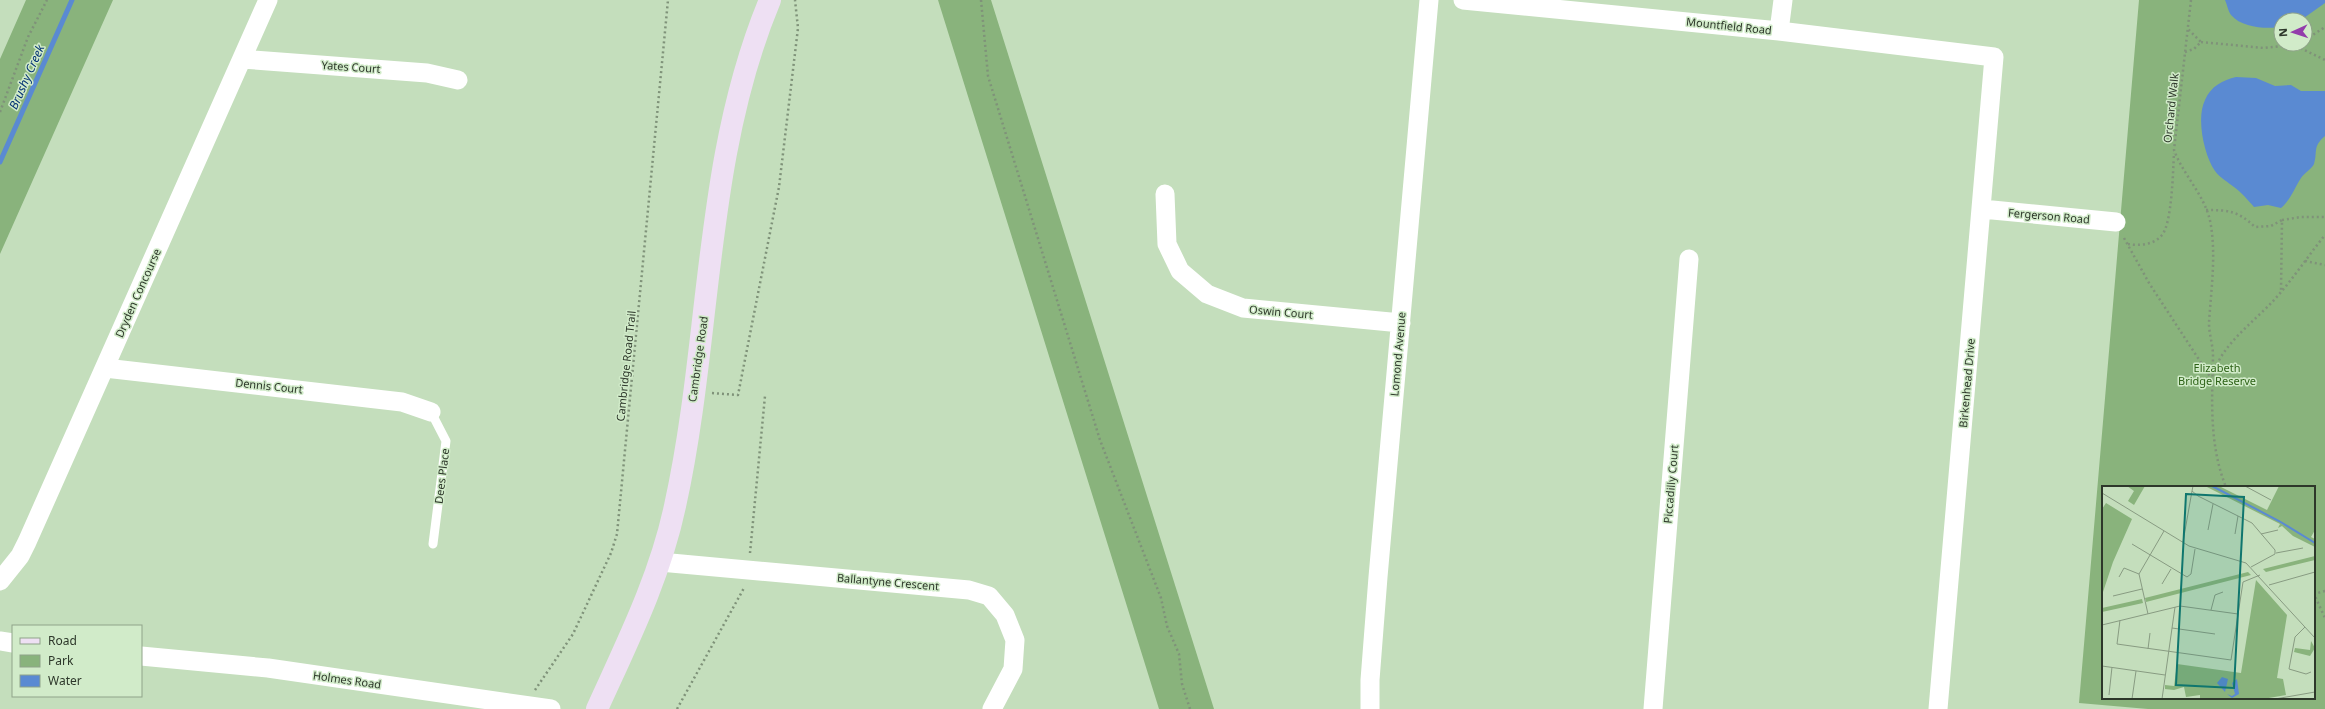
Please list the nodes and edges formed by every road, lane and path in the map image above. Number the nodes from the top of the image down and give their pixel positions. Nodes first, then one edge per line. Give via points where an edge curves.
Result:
1 (47, 0) edge
2 (268, 0) edge
3 (668, 0) edge
4 (770, 0) edge
5 (796, 0) edge
6 (981, 0) edge
7 (1429, 0) edge
8 (1463, 0) edge
9 (1783, 0) edge
10 (2191, 0) edge
11 (2325, 27) edge
12 (2188, 29) junction
13 (1779, 31) junction
14 (2313, 35) edge
15 (2201, 42) junction
16 (2273, 47) edge
17 (2185, 52) junction
18 (2310, 52) edge
19 (1994, 57) joint
20 (242, 59) junction
21 (2325, 60) edge
22 (458, 80) dead end
23 (0, 112) edge
24 (2174, 150) junction
25 (1165, 194) dead end
26 (1982, 209) junction
27 (2206, 210) junction
28 (2325, 217) edge
29 (2282, 220) junction
30 (2116, 222) joint
31 (2325, 235) edge
32 (2128, 244) junction
33 (1689, 259) dead end
34 (2305, 261) junction
35 (2325, 265) edge
36 (2281, 291) junction
37 (1401, 323) junction
38 (105, 368) junction
39 (2212, 378) junction
40 (694, 391) junction
41 (765, 396) dead end
42 (431, 412) joint
43 (2226, 486) edge
44 (433, 544) dead end
45 (750, 555) dead end
46 (660, 562) junction
47 (0, 581) edge
48 (746, 584) dead end
49 (2325, 591) edge
50 (2315, 594) edge
51 (2315, 596) edge
52 (2325, 618) edge
53 (0, 642) edge
54 (12, 643) edge
55 (142, 656) edge
56 (524, 705) junction
57 (552, 709) edge
58 (597, 709) edge
59 (677, 709) edge
60 (992, 709) edge
61 (1190, 709) edge
62 (1370, 709) edge
63 (1653, 709) edge
64 (1938, 709) edge

1 - 23 path via 28,37
2 - 20 street, Dryden Concourse
3 - 56 path, Cambridge Road Trail via 617,534 611,553 573,634
4 - 40 main road, Cambridge Road via 748,64 727,151
5 - 40 path via 798,28 779,187 738,395
6 - 61 path via 988,76 1100,440 1161,598 1167,626 1179,654 1182,684
7 - 37 street, Lomond Avenue
8 - 13 street, Mountfield Road
9 - 13 street
10 - 12 path, Orchard Walk
11 - 14 path
12 - 15 path
12 - 17 path, Orchard Walk
13 - 19 street, Mountfield Road
15 - 16 path
15 - 17 path via 2194,49
17 - 24 path, Orchard Walk
18 - 21 path
19 - 26 street, Birkenhead Drive
20 - 22 street, Yates Court via 427,73
20 - 38 street, Dryden Concourse
24 - 27 path, Orchard Walk via 2178,162 2201,196
24 - 32 path via 2168,221 2162,235 2150,244
25 - 37 street, Oswin Court via 1167,244 1180,270 1207,294 1243,308
26 - 30 street, Fergerson Road
26 - 64 street, Birkenhead Drive
27 - 29 path via 2230,210 2255,227 2271,226
27 - 39 path, Orchard Walk via 2211,225 2209,326 2213,354
28 - 29 path
29 - 36 path
30 - 32 path
31 - 34 path, Orchard Walk
32 - 39 path via 2149,283
33 - 63 street, Piccadilly Court
34 - 35 path
34 - 36 path, Orchard Walk
36 - 39 path, Orchard Walk via 2248,324 2217,362
37 - 62 street, Lomond Avenue via 1370,680
38 - 42 street, Dennis Court via 402,402
38 - 47 street, Dryden Concourse via 27,542 16,562
39 - 43 path, Orchard Walk via 2212,434
40 - 46 main road, Cambridge Road via 675,507
41 - 45 path
42 - 44 lane, Dees Place via 446,441
46 - 58 main road, Cambridge Road
46 - 60 street, Ballantyne Crescent via 969,590 989,596 1005,615 1015,640 1013,668
48 - 59 path
49 - 50 path
51 - 52 path
53 - 54 street
55 - 56 street, Holmes Road via 268,668
56 - 57 street, Holmes Road

